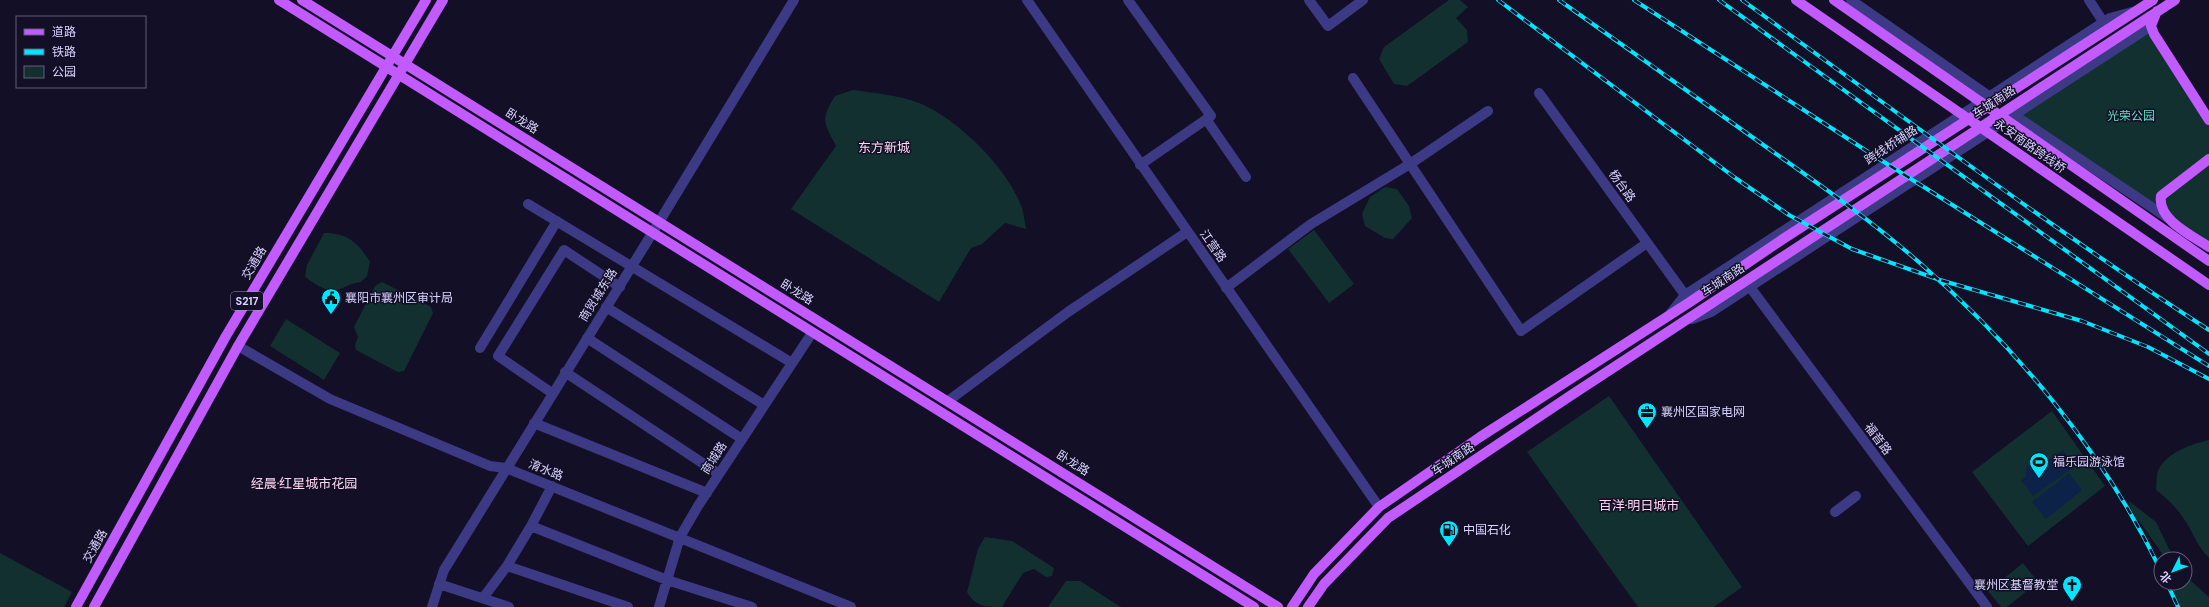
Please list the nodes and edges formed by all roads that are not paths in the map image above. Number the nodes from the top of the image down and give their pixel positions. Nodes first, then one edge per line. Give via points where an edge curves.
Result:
1 (279, 0) edge
2 (302, 0) edge
3 (426, 0) edge
4 (442, 0) edge
5 (794, 0) edge
6 (1027, 0) edge
7 (1128, 0) edge
8 (1309, 0) edge
9 (1363, 0) edge
10 (1796, 0) edge
11 (1834, 0) edge
12 (1851, 0) edge
13 (2089, 0) edge
14 (2153, 0) edge
15 (2175, 0) edge
16 (2136, 11) junction
17 (2157, 11) junction
18 (2102, 20) dead end
19 (2151, 26) junction
20 (392, 55) junction
21 (404, 63) junction
22 (385, 65) junction
23 (398, 74) junction
24 (1353, 78) dead end
25 (1539, 93) dead end
26 (1990, 96) junction
27 (1488, 111) dead end
28 (2014, 115) junction
29 (1206, 119) junction
30 (2209, 120) edge
31 (2209, 159) edge
32 (1410, 164) junction
33 (1140, 165) junction
34 (1246, 177) dead end
35 (528, 204) dead end
36 (2168, 218) junction
37 (557, 221) junction
38 (660, 221) junction
39 (653, 232) junction
40 (1187, 232) junction
41 (1647, 244) junction
42 (2209, 247) edge
43 (2209, 261) edge
44 (632, 266) junction
45 (2209, 285) edge
46 (620, 287) junction
47 (1750, 287) junction
48 (1226, 288) junction
49 (1685, 295) junction
50 (606, 307) junction
51 (1670, 315) junction
52 (1684, 321) junction
53 (812, 333) junction
54 (587, 338) junction
55 (238, 346) junction
56 (480, 348) dead end
57 (792, 363) junction
58 (566, 372) junction
59 (552, 393) junction
60 (948, 401) junction
61 (764, 406) junction
62 (534, 423) junction
63 (742, 439) junction
64 (506, 468) junction
65 (719, 474) junction
66 (552, 486) junction
67 (707, 493) junction
68 (1856, 496) dead end
69 (1379, 507) junction
70 (1835, 512) dead end
71 (531, 526) junction
72 (680, 537) junction
73 (507, 566) junction
74 (667, 580) junction
75 (439, 584) junction
76 (483, 598) junction
77 (848, 606) edge
78 (76, 607) edge
79 (94, 607) edge
80 (432, 607) edge
81 (509, 607) edge
82 (628, 607) edge
83 (659, 607) edge
84 (752, 607) edge
85 (1254, 607) edge
86 (1278, 607) edge
87 (1292, 607) edge
88 (1308, 607) edge
89 (1987, 607) edge

1 - 22 main road, 卧龙路
2 - 20 main road, 卧龙路
3 - 20 main road, 交通路 / S217
4 - 21 main road, S217
5 - 38 street, 商贸城东路
6 - 33 street, 江营路
7 - 29 street via 1211,116
8 - 9 street via 1328,26
10 - 45 main road, 永安南路跨线桥, bridge
11 - 43 main road, 永安南路跨线桥, bridge
12 - 26 street
13 - 18 street
14 - 16 main road, 车城南路
15 - 17 main road, 车城南路
16 - 26 street, 跨线桥辅路 via 2110,18
16 - 51 main road, 车城南路
17 - 19 main road
17 - 52 main road, 车城南路
19 - 28 street
19 - 30 main road
20 - 21 main road, 卧龙路
20 - 22 main road, 交通路 / S217
21 - 23 main road, S217
21 - 38 main road, 卧龙路
22 - 23 main road, 卧龙路
22 - 78 main road, 交通路 / S217 via 226,336
23 - 39 main road, 卧龙路
23 - 55 main road, S217
24 - 32 street
25 - 41 street, 杨台路
26 - 49 street, 跨线桥辅路
27 - 32 street
28 - 36 street
28 - 47 street
29 - 33 street
29 - 34 street
31 - 36 main road via 2162,196 2160,204
32 - 41 street via 1521,331
32 - 48 street via 1311,224
33 - 40 street, 江营路
35 - 37 street
36 - 42 main road
37 - 44 street
37 - 56 street
38 - 39 street, 商贸城东路
38 - 60 main road, 卧龙路
39 - 44 street, 商贸城东路
39 - 53 main road, 卧龙路
40 - 48 street, 江营路
40 - 60 street via 1068,312
41 - 49 street, 杨台路
44 - 46 street, 商贸城东路
44 - 57 street
46 - 50 street, 商贸城东路
46 - 59 street via 564,250 498,356
47 - 52 street via 1711,312
47 - 89 street, 福音路
48 - 69 street, 江营路
49 - 51 street, 跨线桥辅路
50 - 54 street, 商贸城东路
50 - 61 street
51 - 69 main road, 车城南路 via 1480,437
52 - 88 main road, 车城南路 via 1388,518 1324,584
53 - 57 street, 商城路
53 - 85 main road, 卧龙路
54 - 58 street, 商贸城东路
54 - 63 street
55 - 64 street, 淯水路 via 330,399 490,466
55 - 79 main road, S217
57 - 61 street, 商城路
58 - 59 street, 商贸城东路
58 - 65 street
59 - 62 street, 商贸城东路
60 - 86 main road, 卧龙路
61 - 63 street, 商城路
62 - 64 street, 商贸城东路
62 - 67 street
63 - 65 street, 商城路
64 - 66 street, 淯水路
64 - 75 street, 商贸城东路 via 444,570
65 - 67 street, 商城路
66 - 71 street
66 - 72 street, 淯水路
67 - 72 street, 商城路
68 - 70 street
69 - 87 main road, 车城南路 via 1314,574
71 - 73 street
71 - 74 street
72 - 74 street, 商城路
72 - 77 street, 淯水路
73 - 76 street
73 - 82 street
74 - 83 street, 商城路
74 - 84 street
75 - 76 street
75 - 80 street, 商贸城东路
76 - 81 street

